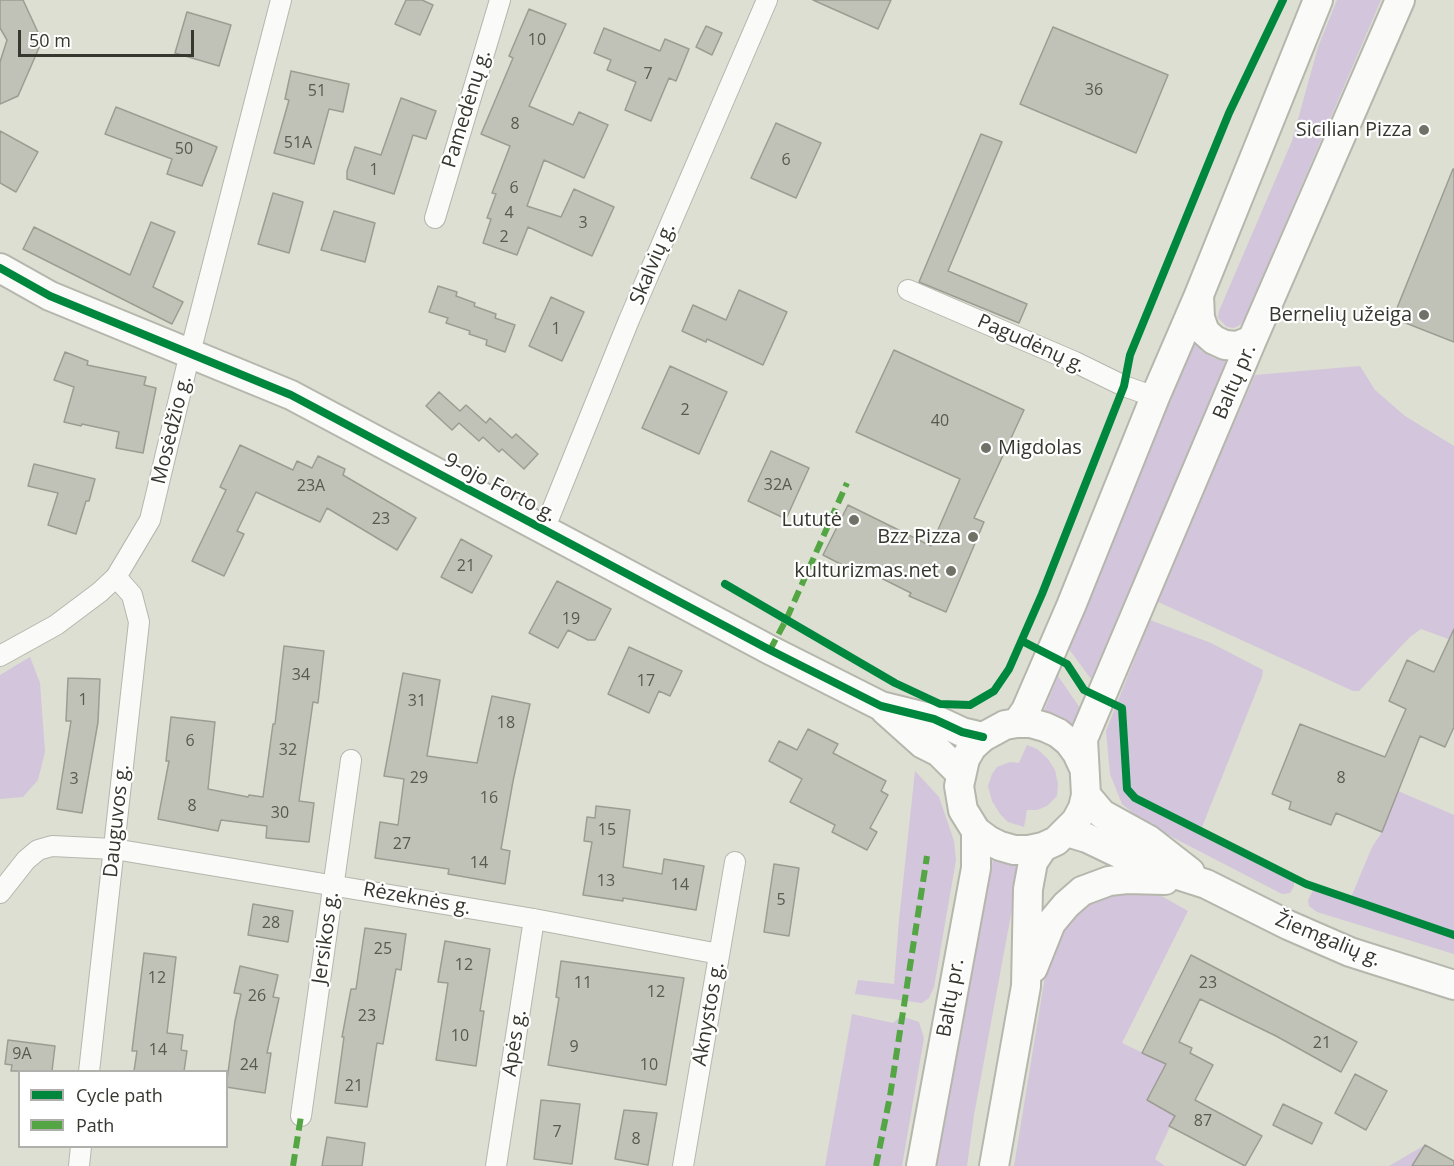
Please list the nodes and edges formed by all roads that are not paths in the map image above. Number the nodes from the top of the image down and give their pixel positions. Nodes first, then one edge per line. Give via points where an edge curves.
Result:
1 (280, 0) edge
2 (500, 0) edge
3 (767, 0) edge
4 (1318, 0) edge
5 (1400, 0) edge
6 (435, 218) dead end
7 (0, 268) edge
8 (908, 290) dead end
9 (1200, 295) junction
10 (1252, 340) junction
11 (190, 353) junction
12 (1155, 397) junction
13 (544, 530) junction
14 (116, 577) junction
15 (0, 656) edge
16 (881, 706) junction
17 (1017, 723) junction
18 (983, 737) junction
19 (351, 760) dead end
20 (1083, 766) junction
21 (960, 773) junction
22 (1086, 795) junction
23 (976, 831) junction
24 (1067, 832) junction
25 (1043, 847) junction
26 (114, 849) junction
27 (735, 862) dead end
28 (1206, 884) junction
29 (333, 885) junction
30 (0, 893) edge
31 (534, 920) junction
32 (719, 954) junction
33 (1454, 985) edge
34 (1026, 986) junction
35 (89, 1070) edge
36 (301, 1116) dead end
37 (81, 1148) edge
38 (79, 1166) edge
39 (496, 1166) edge
40 (683, 1166) edge
41 (921, 1166) edge
42 (994, 1166) edge

1 - 11 street, Mosėdžio g.
2 - 6 street, Pamedėnų g.
3 - 13 street, Skalvių g. via 629,320
4 - 9 main road
5 - 10 main road, Baltų pr.
7 - 11 main road, 9-ojo Forto g. via 50,296
8 - 12 street, Pagudėnų g.
9 - 10 main road via 1200,318 1205,332 1214,340 1237,346
9 - 12 main road
10 - 20 main road, Baltų pr. via 1083,739
11 - 13 main road, 9-ojo Forto g. via 291,395
11 - 14 street, Mosėdžio g. via 150,520
12 - 17 main road via 1071,606
13 - 16 main road, 9-ojo Forto g.
14 - 15 street, Mosėdžio g. via 56,625
14 - 26 street, Dauguvos g. via 132,595 139,622
16 - 18 main road, 9-ojo Forto g.
16 - 21 main road, 9-ojo Forto g.
17 - 18 main road, Baltų pr.
17 - 20 main road, Baltų pr. via 1045,726 1058,733 1069,742
18 - 21 main road, Baltų pr. via 969,753
19 - 29 street, Jersikos g.
20 - 22 main road, Baltų pr.
21 - 23 main road, Baltų pr. via 962,804
22 - 24 main road, Baltų pr.
22 - 28 main road, Žiemgalių g. via 1102,814 1149,840
23 - 25 main road, Baltų pr. via 1014,850
23 - 41 main road, Baltų pr. via 976,868
24 - 25 main road, Baltų pr.
24 - 28 main road, Žiemgalių g. via 1087,837 1137,862
25 - 34 main road via 1033,862 1028,889
26 - 29 street, Rėzeknės g.
26 - 30 street, Rėzeknės g. via 52,846 38,850
26 - 35 street, Dauguvos g.
27 - 32 street, Aknystos g.
28 - 33 main road, Žiemgalių g. via 1350,952
28 - 34 main road via 1127,879 1082,891 1051,923
29 - 31 street, Rėzeknės g.
29 - 36 street, Jersikos g.
31 - 32 street, Rėzeknės g.
31 - 39 street, Apės g.
32 - 40 street, Aknystos g.
34 - 42 main road
37 - 38 street

